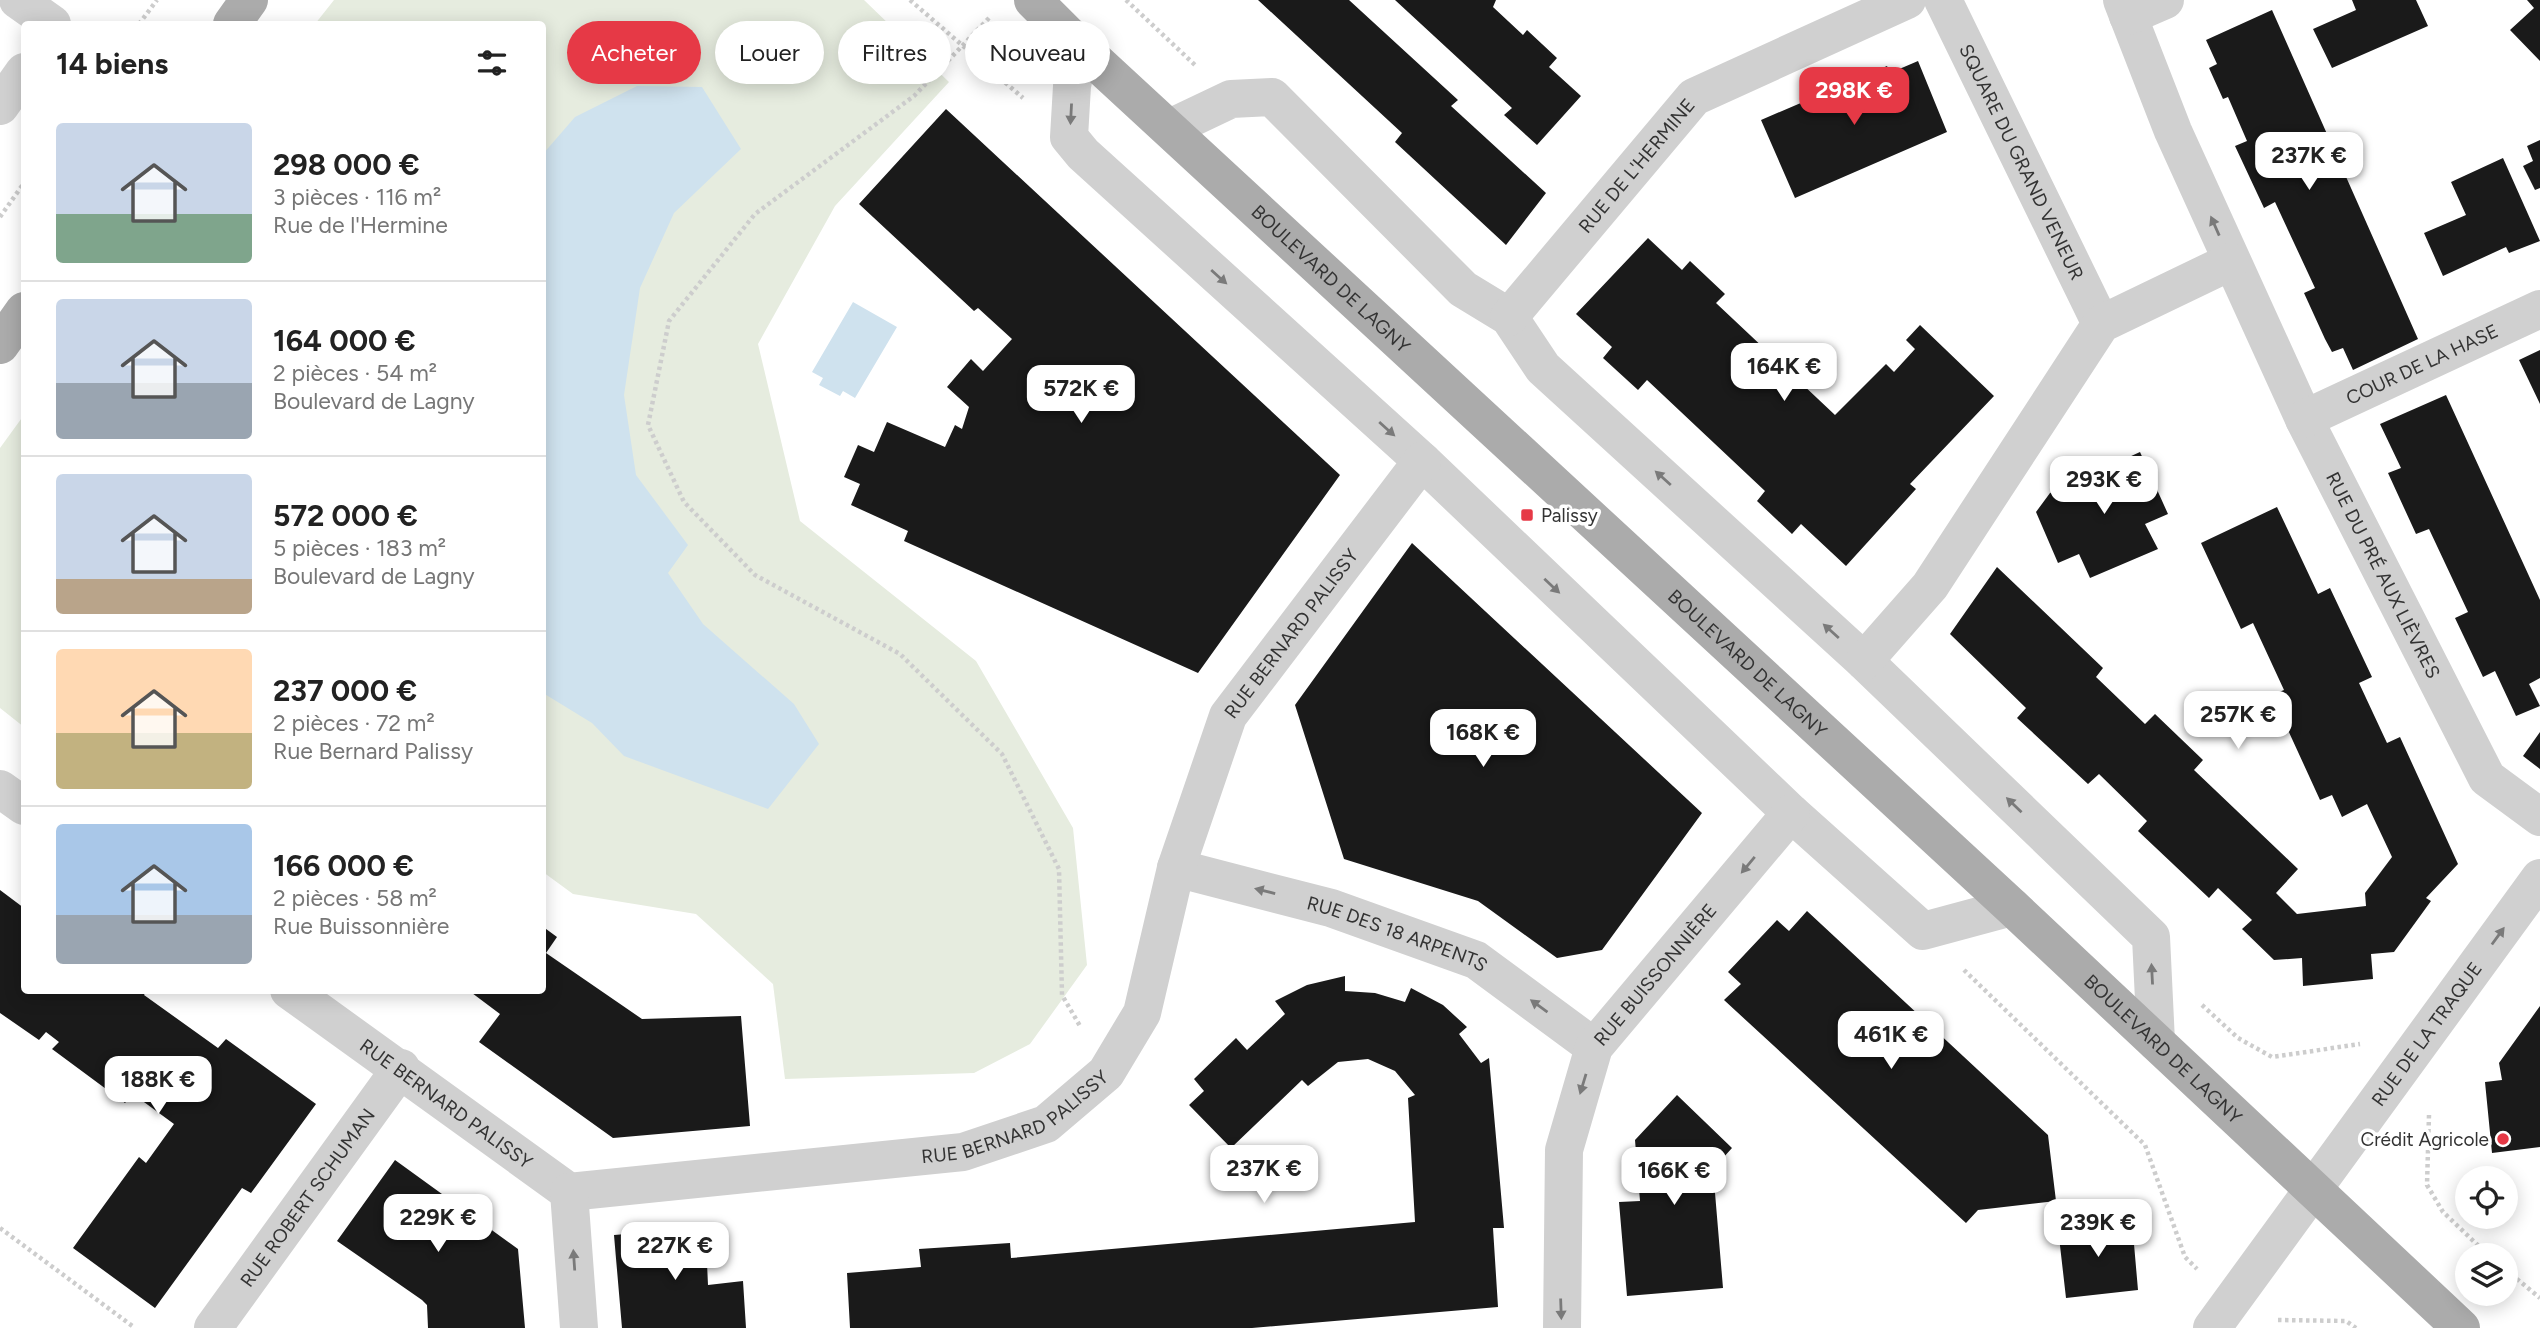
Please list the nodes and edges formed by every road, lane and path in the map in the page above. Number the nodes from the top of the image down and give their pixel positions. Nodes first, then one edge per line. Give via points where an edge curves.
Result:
1 (18, 0) edge
2 (157, 0) edge
3 (249, 0) edge
4 (910, 0) edge
5 (1126, 0) edge
6 (1907, 0) edge
7 (1943, 0) edge
8 (2165, 0) edge
9 (1016, 5) edge
10 (2125, 8) edge
11 (48, 21) edge
12 (141, 21) edge
13 (234, 21) edge
14 (1040, 21) edge
15 (961, 47) junction
16 (1110, 74) edge
17 (21, 76) edge
18 (1072, 84) edge
19 (1231, 99) junction
20 (0, 106) edge
21 (1170, 128) junction
22 (1069, 137) junction
23 (21, 187) edge
24 (0, 217) edge
25 (2230, 262) junction
26 (2540, 309) edge
27 (21, 315) edge
28 (1509, 317) junction
29 (2101, 324) junction
30 (0, 345) edge
31 (2304, 419) junction
32 (1422, 461) junction
33 (1864, 661) junction
34 (0, 789) edge
35 (21, 804) edge
36 (1791, 813) junction
37 (2540, 817) edge
38 (1175, 868) junction
39 (2540, 878) edge
40 (2012, 907) junction
41 (1923, 931) junction
42 (295, 994) edge
43 (2156, 1042) junction
44 (1594, 1047) junction
45 (401, 1068) junction
46 (1106, 1073) junction
47 (2313, 1188) junction
48 (569, 1192) junction
49 (0, 1227) edge
50 (2518, 1280) edge
51 (2540, 1298) edge
52 (2222, 1314) edge
53 (135, 1328) edge
54 (213, 1328) edge
55 (579, 1328) edge
56 (1562, 1328) edge
57 (2356, 1328) edge
58 (2461, 1328) edge

1 - 11 street
2 - 12 path
3 - 13 main road
4 - 15 path
5 - 19 path
6 - 28 street, RUE DE L'HERMINE via 1694,97
7 - 29 street, SQUARE DU GRAND VENEUR
8 - 10 street
9 - 14 main road, BOULEVARD DE LAGNY
9 - 15 path
25 -> 10 street
15 - 22 path
15 - 46 path via 915,96 755,214 669,321 648,425 684,502 755,575 900,654 1002,754 1059,869 1062,995
16 - 21 main road, BOULEVARD DE LAGNY
17 - 20 street
18 -> 22 street
19 - 21 street
19 - 28 street via 1272,97 1463,289
21 - 40 main road, BOULEVARD DE LAGNY
22 -> 32 street
23 - 24 path
25 - 29 street
25 - 31 street, RUE DU PRÉ AUX LIÈVRES
26 - 31 street, COUR DE LA HASE
27 - 30 main road
33 -> 28 street via 1543,368
29 - 33 street via 1930,586
31 - 37 street, RUE DU PRÉ AUX LIÈVRES via 2487,778
32 -> 36 street
32 - 38 street, RUE BERNARD PALISSY via 1228,716
43 -> 33 street via 2151,937
34 - 35 street
36 - 41 street
36 -> 44 street, RUE BUISSONNIÈRE
44 -> 38 street, RUE DES 18 ARPENTS via 1476,960 1331,908
38 - 46 street, RUE BERNARD PALISSY via 1143,1013
47 -> 39 street, RUE DE LA TRAQUE
40 - 41 street
40 - 43 main road, BOULEVARD DE LAGNY
41 - 52 path via 2145,1145 2185,1257
42 - 45 street, RUE BERNARD PALISSY
43 - 47 main road, BOULEVARD DE LAGNY
44 -> 56 street, RUE BUISSONNIÈRE via 1564,1150
45 - 48 street, RUE BERNARD PALISSY
45 - 54 street, RUE ROBERT SCHUMAN
46 - 48 street, RUE BERNARD PALISSY via 1046,1124 963,1152
47 - 52 street, RUE DE LA TRAQUE
47 - 58 main road, BOULEVARD DE LAGNY
55 -> 48 street
49 - 53 path
50 - 51 path
52 - 57 path via 2259,1320 2346,1321

